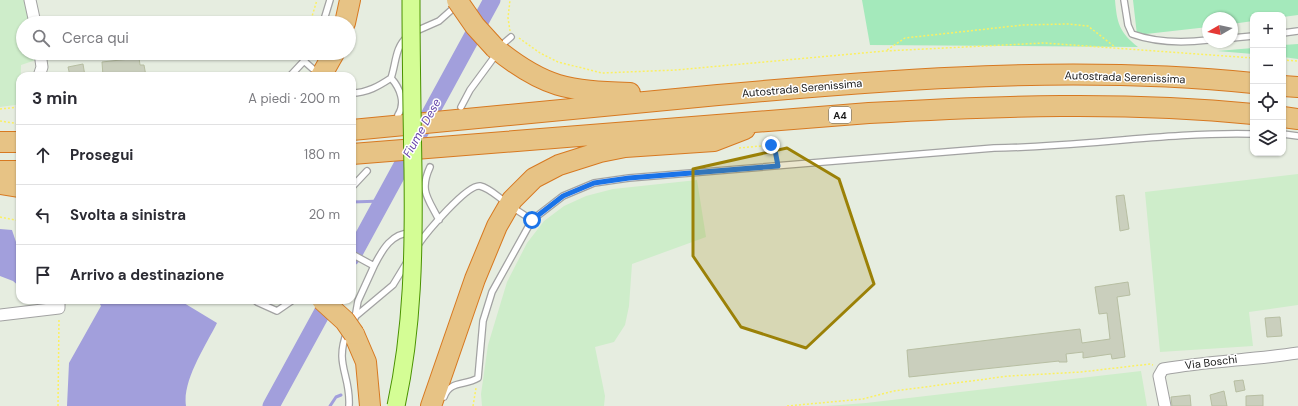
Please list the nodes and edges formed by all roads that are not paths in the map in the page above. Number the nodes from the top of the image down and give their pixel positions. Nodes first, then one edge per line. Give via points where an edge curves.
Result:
1 (30, 0) edge
2 (330, 0) edge
3 (350, 0) edge
4 (411, 0) edge
5 (457, 0) edge
6 (460, 0) edge
7 (1124, 0) edge
8 (33, 16) edge
9 (325, 16) edge
10 (347, 16) edge
11 (1298, 31) edge
12 (1286, 32) edge
13 (1250, 36) edge
14 (1238, 37) edge
15 (1202, 41) edge
16 (501, 46) junction
17 (41, 60) edge
18 (328, 60) edge
19 (304, 61) joint
20 (40, 72) edge
21 (294, 72) edge
22 (317, 72) edge
23 (391, 78) junction
24 (1250, 83) edge
25 (1286, 86) edge
26 (1298, 87) edge
27 (764, 91) junction
28 (356, 93) edge
29 (461, 107) dead end
30 (1250, 114) edge
31 (1286, 117) edge
32 (1298, 119) edge
33 (399, 120) junction
34 (766, 121) junction
35 (356, 129) edge
36 (1250, 134) edge
37 (1286, 134) edge
38 (1298, 136) edge
39 (0, 142) edge
40 (16, 142) edge
41 (356, 154) edge
42 (430, 167) dead end
43 (0, 171) edge
44 (16, 171) edge
45 (367, 171) dead end
46 (356, 183) edge
47 (0, 184) edge
48 (16, 186) edge
49 (504, 201) dead end
50 (515, 209) dead end
51 (439, 220) junction
52 (532, 220) junction
53 (424, 235) junction
54 (356, 256) edge
55 (374, 266) junction
56 (59, 304) edge
57 (261, 304) edge
58 (289, 304) edge
59 (326, 304) edge
60 (0, 315) edge
61 (355, 325) junction
62 (1298, 353) edge
63 (349, 406) edge
64 (370, 406) edge
65 (396, 406) edge
66 (431, 406) edge
67 (441, 406) edge
68 (1165, 406) edge

1 - 8 street
2 - 9 lane
3 - 10 highway
4 - 65 main road, bridge via 414,239 412,295 407,345
5 - 16 highway, bridge via 475,26
6 - 23 lane via 453,10 439,21 417,30 403,40 397,52
7 - 15 lane via 1132,34 1148,40
11 - 12 lane
13 - 14 lane
16 - 27 highway via 516,65 543,80 561,87 587,92 648,94 720,88
16 - 29 lane
17 - 20 street
18 - 22 highway
19 - 21 lane
19 - 22 lane
23 - 28 lane via 378,87
23 - 33 lane via 398,86 401,97 402,109
24 - 27 highway, Autostrada Serenissima via 1136,76 1041,74
25 - 26 highway
27 - 33 highway, Autostrada Serenissima via 434,122
30 - 34 highway, A4 via 1130,106 1032,106 869,113
31 - 32 highway
33 - 35 highway, Autostrada Serenissima
34 - 41 highway, A4
34 - 66 highway via 714,141 624,147 600,152 559,165 534,178 512,200 497,226 475,279
36 - 52 lane via 1167,135 1039,148 994,148 629,178 594,183 563,196
37 - 38 lane
39 - 40 highway
42 - 51 lane via 423,186
43 - 44 highway
45 - 46 lane
47 - 48 highway
49 - 51 lane via 487,189 474,187
50 - 52 lane
51 - 53 lane
52 - 67 lane via 492,292 483,321 478,378 448,388
53 - 55 lane via 405,233 388,242
53 - 61 lane via 393,285
54 - 55 lane
55 - 61 lane via 358,301
56 - 60 street
57 - 58 lane via 277,311
59 - 61 highway, bridge via 345,321
61 - 63 lane via 347,332 341,352
61 - 64 highway via 366,362
62 - 68 street, Via Boschi via 1163,369 1159,376

